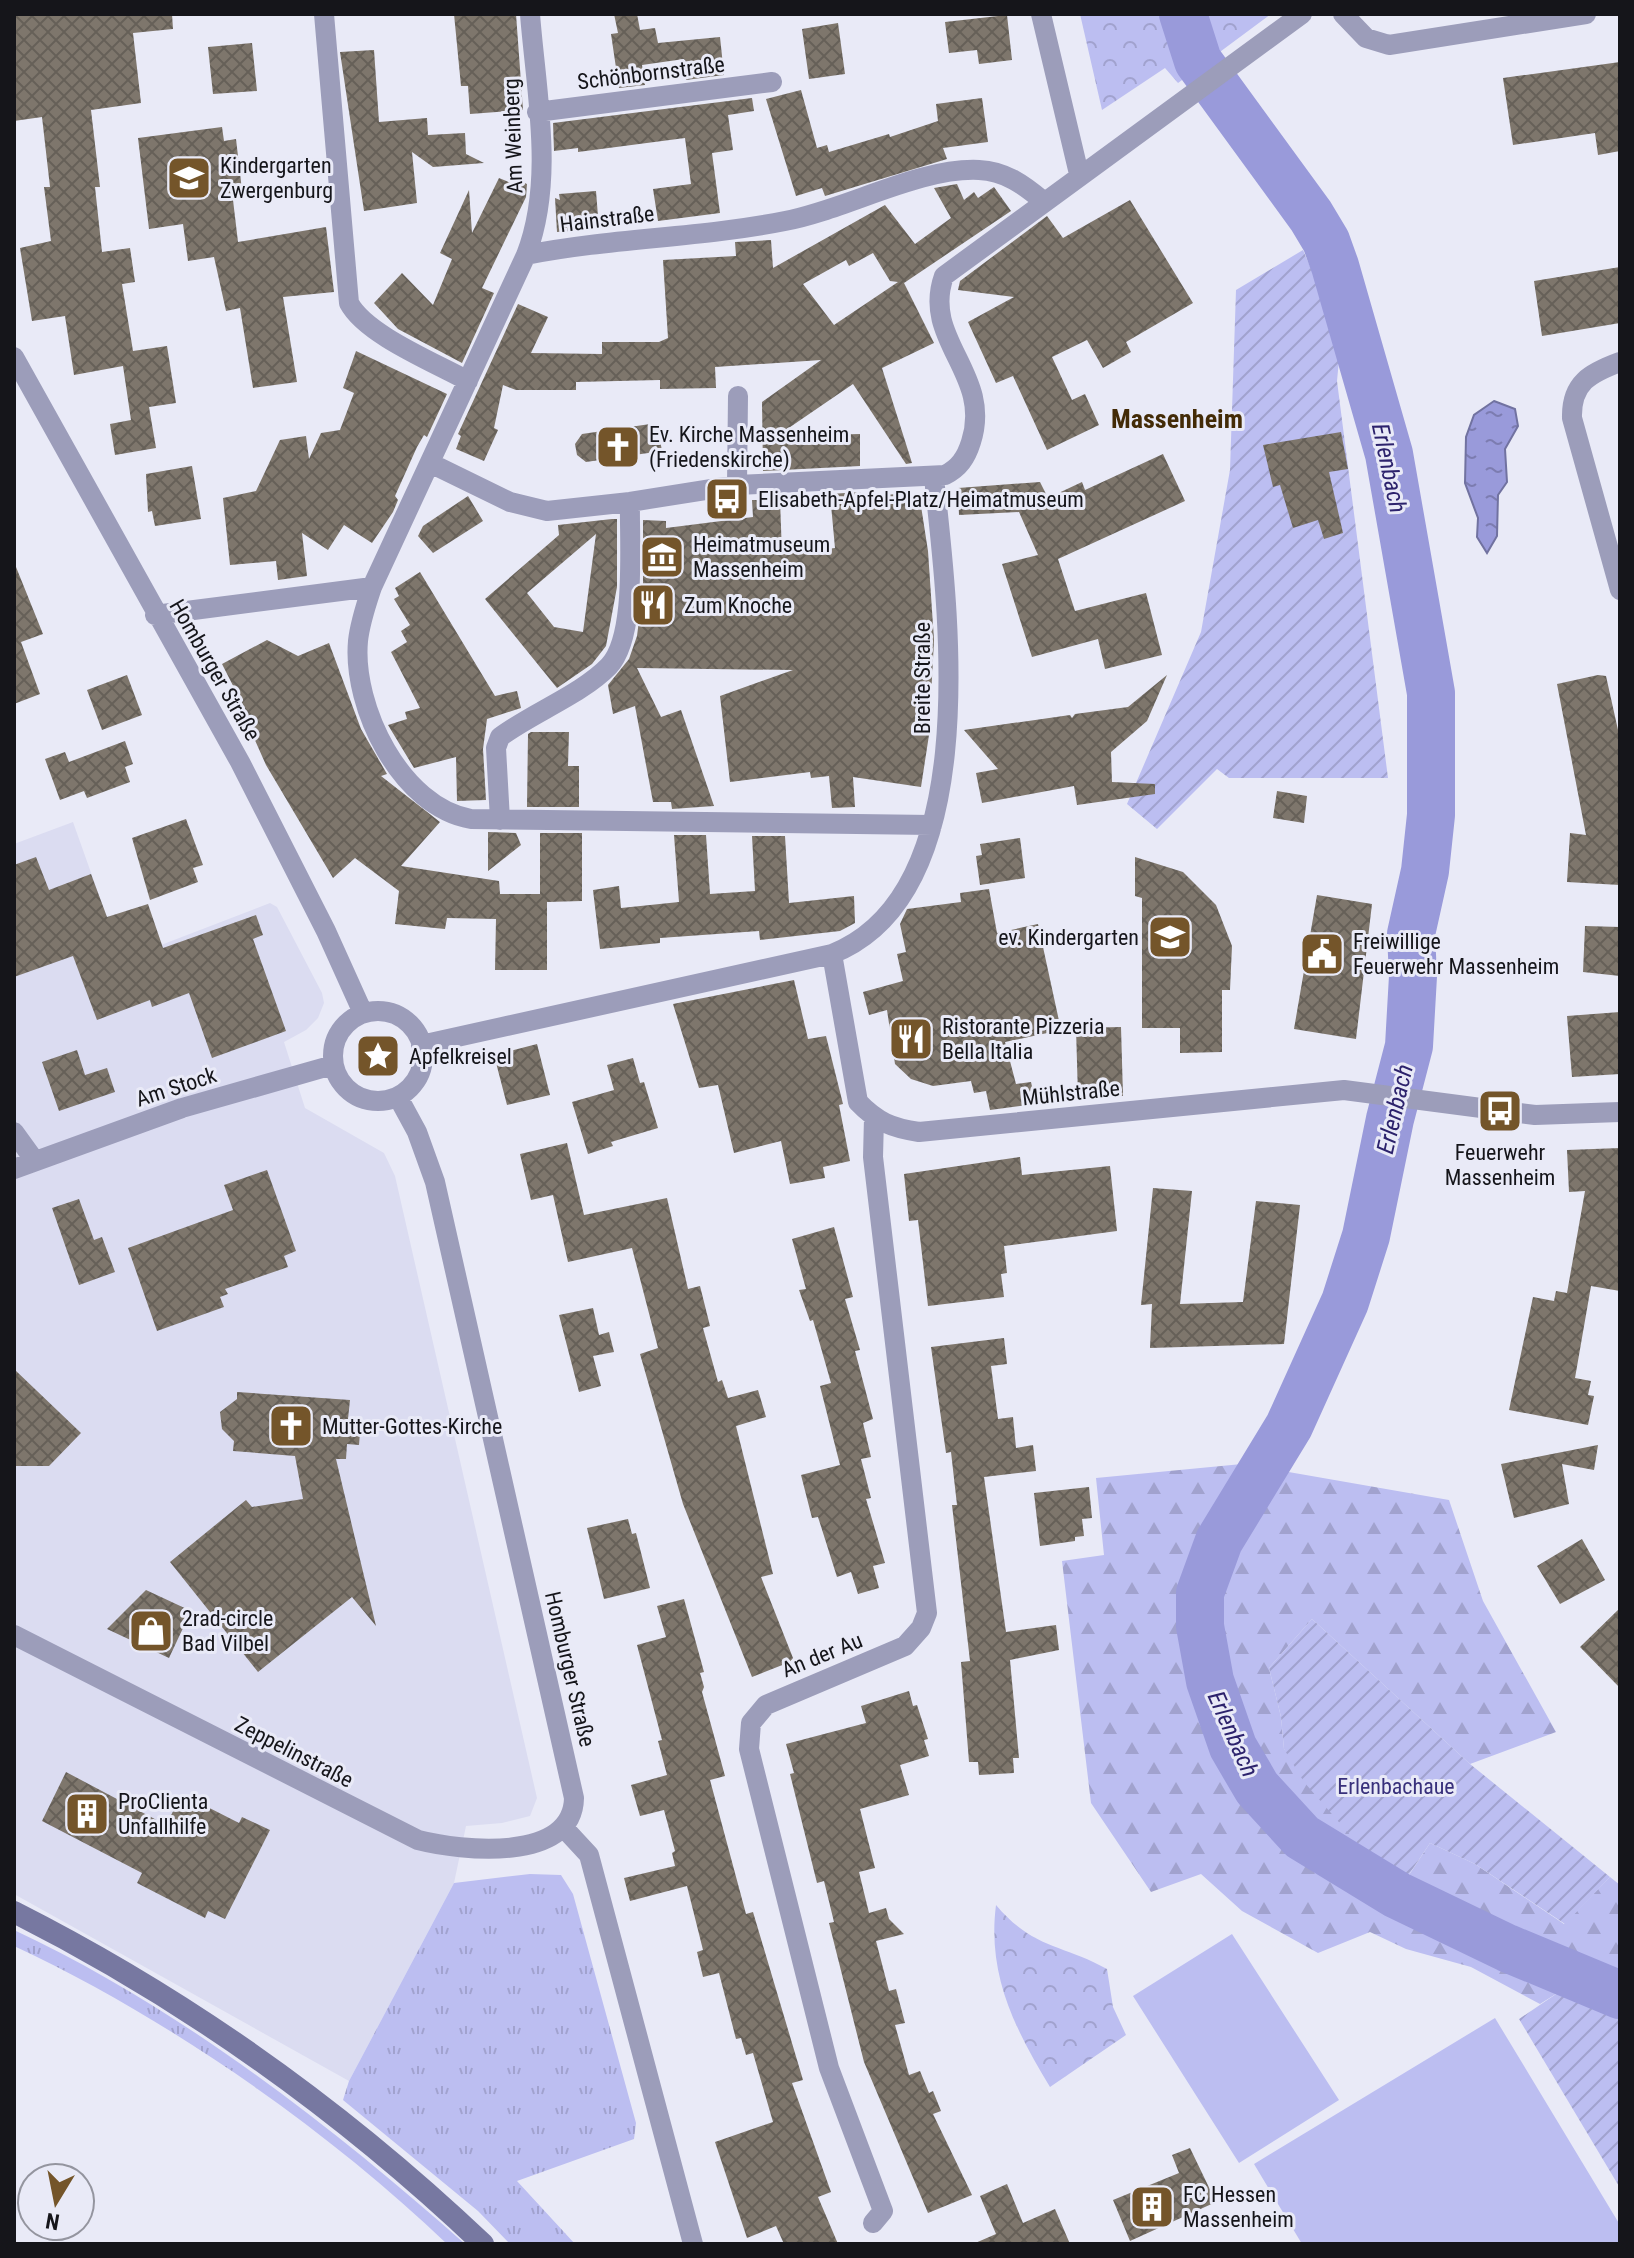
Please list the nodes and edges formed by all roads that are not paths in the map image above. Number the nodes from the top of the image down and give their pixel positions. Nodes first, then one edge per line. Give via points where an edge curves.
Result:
1 (324, 14) edge
2 (530, 14) edge
3 (1041, 14) edge
4 (1302, 14) edge
5 (1343, 14) edge
6 (1586, 14) edge
7 (772, 82) dead end
8 (537, 112) junction
9 (1079, 174) junction
10 (1043, 201) junction
11 (526, 255) junction
12 (14, 357) edge
13 (1620, 362) edge
14 (468, 381) junction
15 (738, 396) dead end
16 (430, 463) junction
17 (934, 478) junction
18 (737, 485) junction
19 (630, 502) junction
20 (372, 587) junction
21 (1620, 590) edge
22 (155, 615) junction
23 (500, 820) junction
24 (932, 825) junction
25 (832, 954) junction
26 (363, 1013) junction
27 (421, 1045) junction
28 (333, 1065) junction
29 (398, 1097) junction
30 (1620, 1112) edge
31 (874, 1118) junction
32 (14, 1132) edge
33 (35, 1161) junction
34 (14, 1169) edge
35 (14, 1635) edge
36 (564, 1828) junction
37 (14, 1912) edge
38 (873, 2223) dead end
39 (483, 2244) edge
40 (693, 2244) edge

1 - 14 street via 349,303 360,318 398,343
2 - 8 street, Am Weinberg
3 - 9 street
4 - 9 street
5 - 6 street via 1366,38 1389,45
7 - 8 street, Schönbornstraße
8 - 11 street, Am Weinberg via 540,203
9 - 10 street
10 - 11 street, Hainstraße via 1003,175 964,170 787,221
10 - 17 street via 944,276 938,297 942,324 974,391 977,416 964,461
11 - 14 street
12 - 22 street, Homburger Straße
13 - 21 street via 1585,378 1572,402
14 - 16 street
15 - 18 street
16 - 19 street via 529,508 564,511
16 - 20 street
17 - 18 street
17 - 24 street, Breite Straße via 949,687 946,754
18 - 19 street
19 - 23 street via 626,616 617,655 599,674 500,737
20 - 22 street
20 - 23 street via 358,657 370,708 391,760 409,783 449,815
22 - 26 street, Homburger Straße via 240,762
23 - 24 street
24 - 25 street, Breite Straße via 889,910 861,940
25 - 27 street, Breite Straße
25 - 31 street via 858,1102
26 - 27 street via 398,1016
26 - 28 street via 338,1034
27 - 29 street via 420,1072
28 - 29 street via 344,1086 361,1098
28 - 33 street, Am Stock via 182,1108
29 - 36 street, Homburger Straße via 435,1182 557,1717 574,1798 572,1817
30 - 31 street, Mühlstraße via 1535,1115 1371,1092 1314,1092 919,1132 891,1128
31 - 38 street, An der Au via 873,1157 927,1613 905,1646 766,1705 751,1723 749,1749 829,2068 883,2211
32 - 33 street
33 - 34 street, Am Stock
35 - 36 street, Zeppelinstraße via 418,1840 471,1850 504,1848 542,1840
36 - 40 street via 589,1855
37 - 39 main road via 106,1962 269,2067 367,2140

